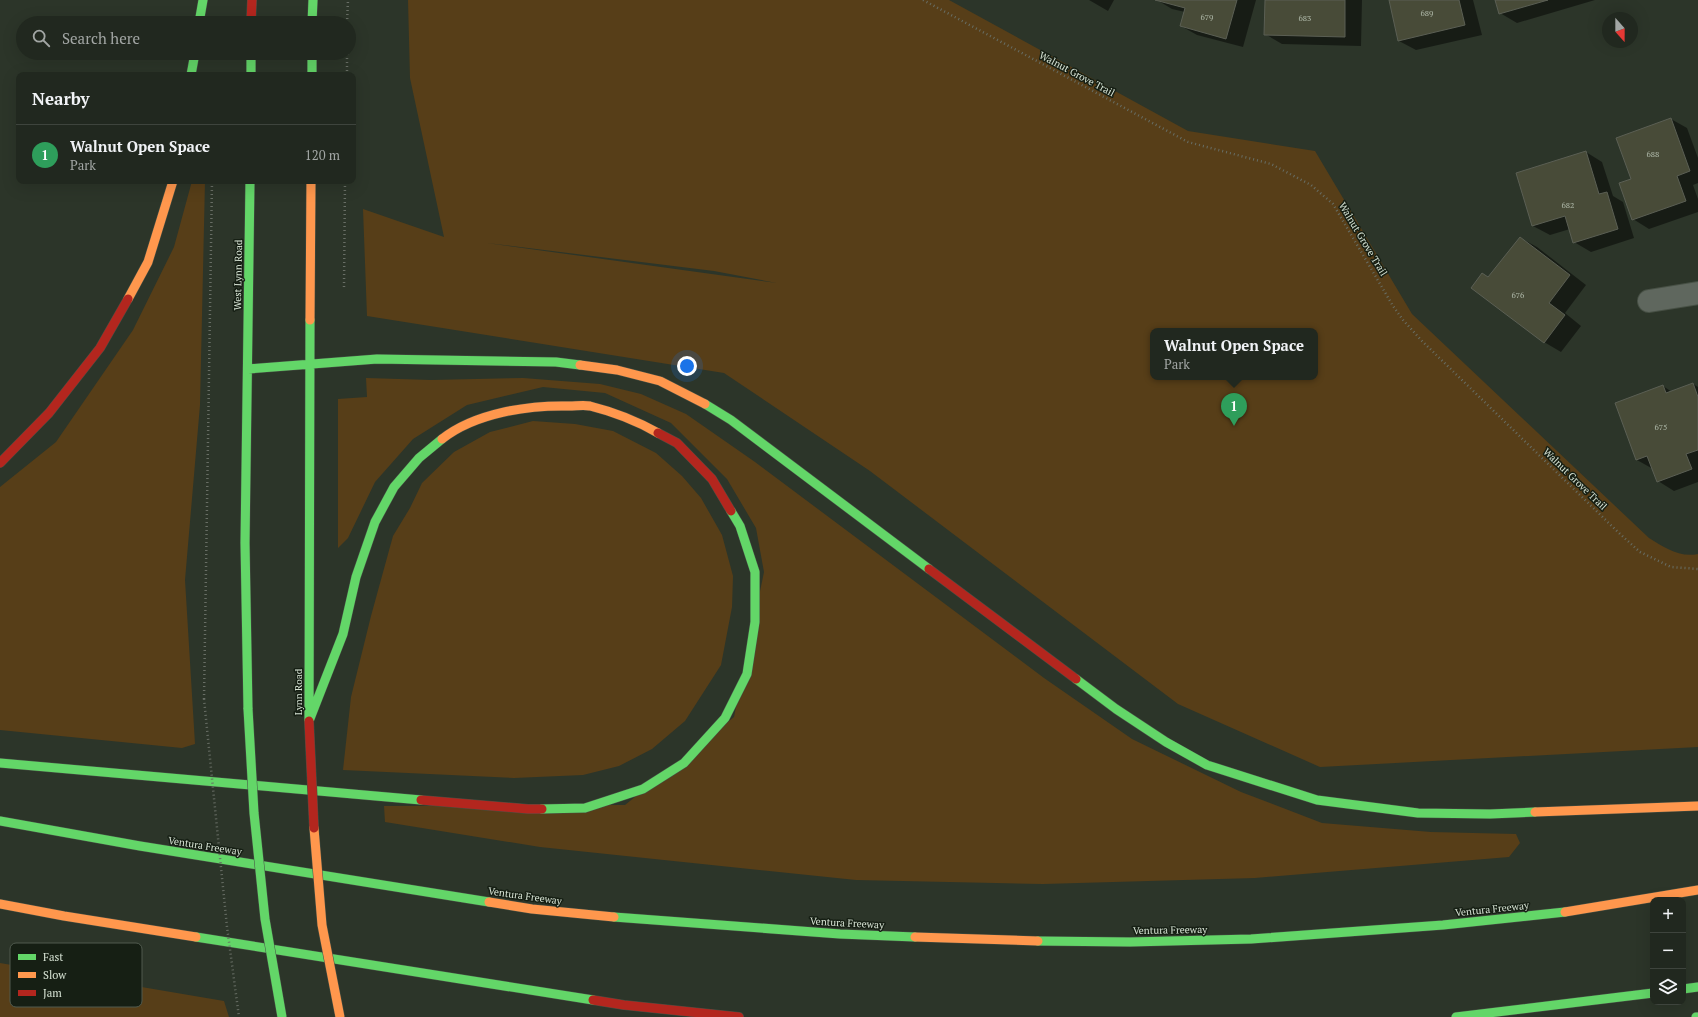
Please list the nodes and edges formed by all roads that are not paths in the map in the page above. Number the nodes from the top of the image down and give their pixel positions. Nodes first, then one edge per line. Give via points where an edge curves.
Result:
1 (202, 0) edge
2 (252, 0) edge
3 (312, 0) edge
4 (200, 16) edge
5 (251, 16) edge
6 (312, 16) edge
7 (194, 60) edge
8 (251, 60) edge
9 (312, 60) edge
10 (192, 72) edge
11 (251, 72) edge
12 (312, 72) edge
13 (172, 184) edge
14 (250, 184) edge
15 (311, 184) edge
16 (1698, 293) edge
17 (1649, 301) dead end
18 (311, 364) junction
19 (248, 369) junction
20 (0, 463) edge
21 (308, 721) junction
22 (0, 763) edge
23 (1698, 806) edge
24 (0, 821) edge
25 (1698, 890) edge
26 (0, 904) edge
27 (1698, 987) edge
28 (1686, 989) edge
29 (1650, 993) edge
30 (282, 1017) edge
31 (340, 1017) edge
32 (739, 1017) edge
33 (1456, 1017) edge

1 - 4 main road
2 - 5 main road
3 - 6 main road
7 - 10 main road
8 - 11 main road
9 - 12 main road
13 - 20 main road via 148,262 100,348 49,413
14 - 19 main road, West Lynn Road
15 - 18 main road
16 - 17 street
18 - 19 main road
18 - 21 main road, Lynn Road
18 - 23 main road via 377,358 556,362 617,370 660,381 731,420 1116,709 1207,765 1259,783 1317,800 1418,813 1490,814
19 - 30 main road, bridge via 245,543 248,708 254,813 265,918
21 - 22 main road via 343,634 356,577 375,522 394,488 419,458 452,431 496,413 543,405 589,406 637,421 677,443 712,479 740,526 755,572 755,622 747,674 725,718 684,763 643,789 585,808 528,809
21 - 31 main road, Lynn Road, bridge via 322,925
24 - 25 main road, Ventura Freeway via 532,909 840,934 1130,942 1251,939 1557,913
26 - 32 main road via 624,1005
27 - 28 main road
29 - 33 main road

